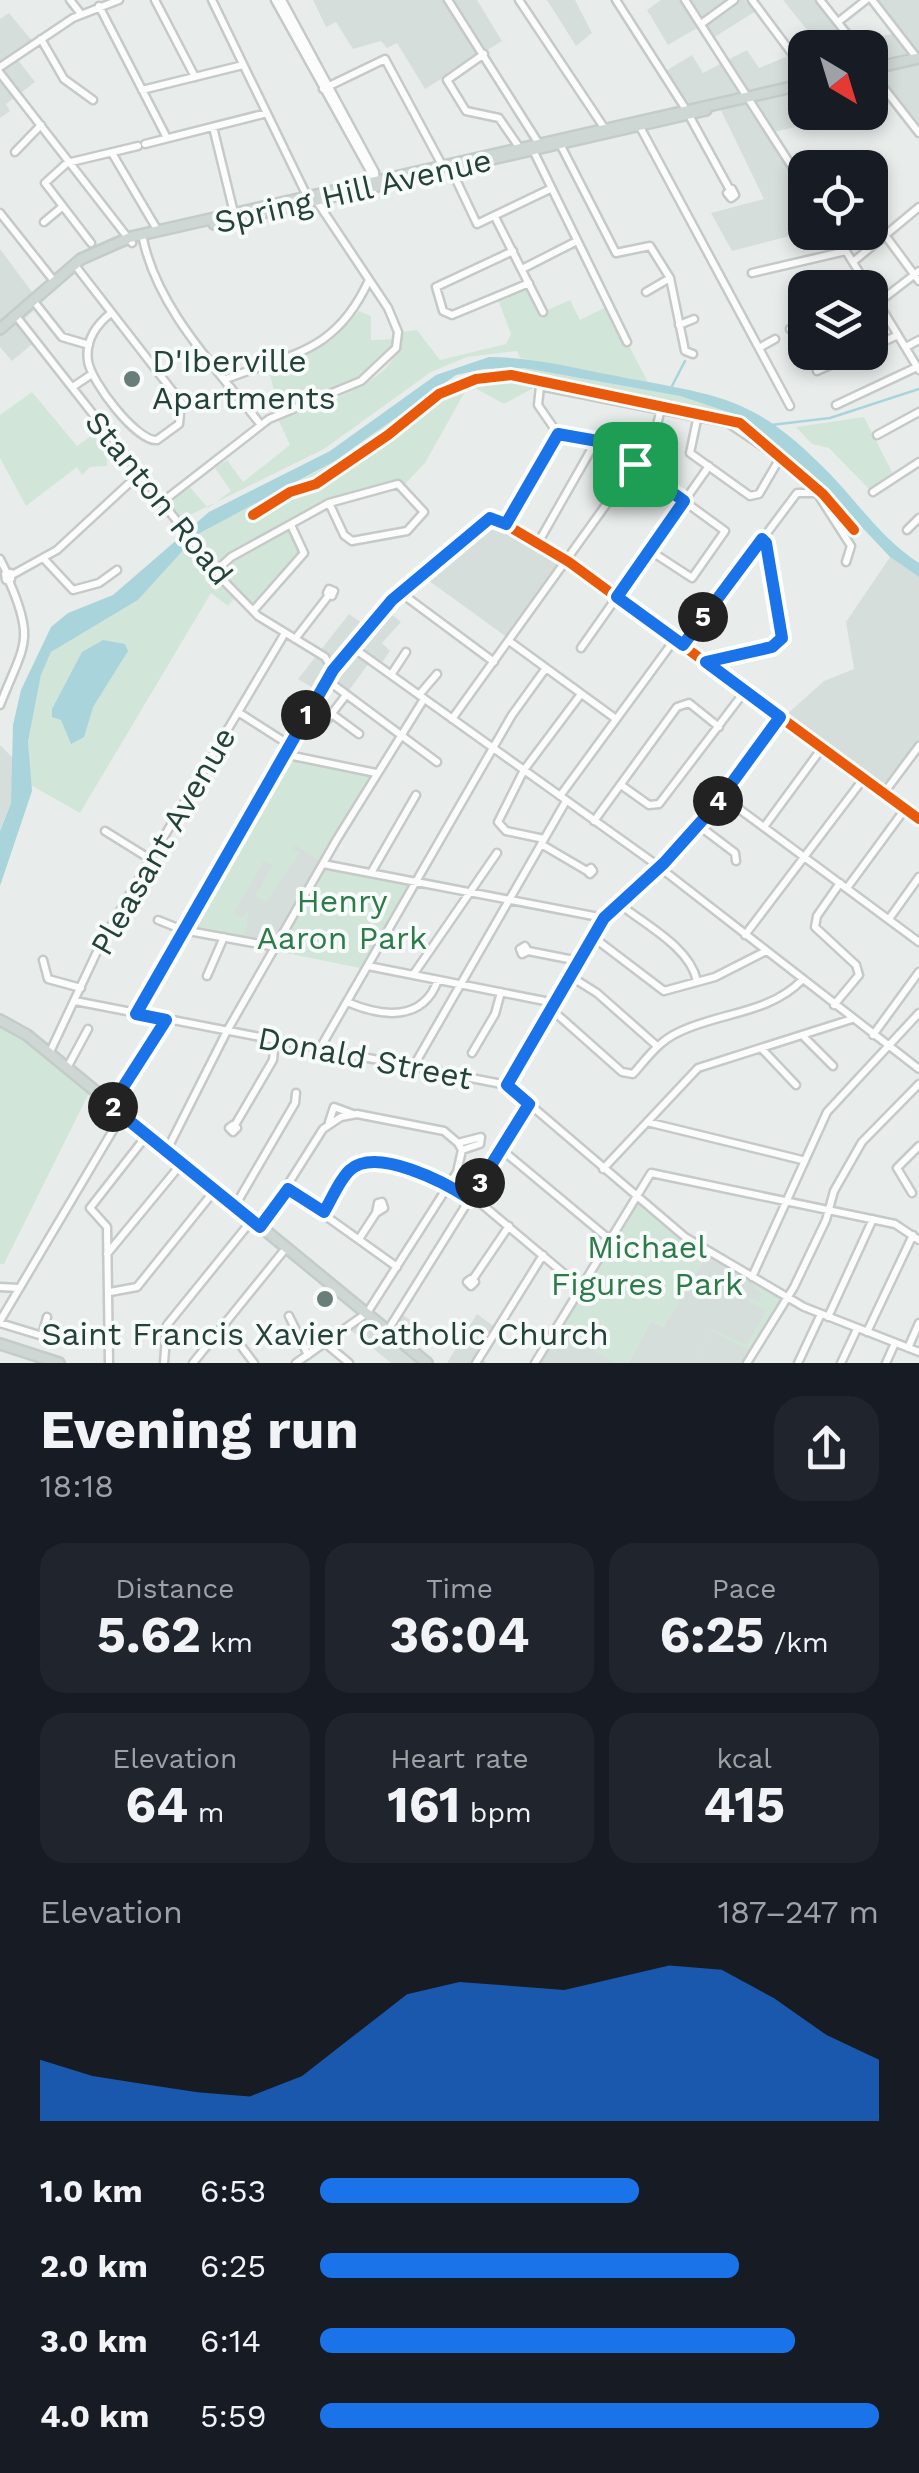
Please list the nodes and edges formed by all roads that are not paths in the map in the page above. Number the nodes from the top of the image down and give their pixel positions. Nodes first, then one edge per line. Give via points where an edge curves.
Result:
1 (70, 0) edge
2 (118, 0) edge
3 (155, 0) edge
4 (212, 0) edge
5 (278, 0) edge
6 (448, 0) edge
7 (518, 0) edge
8 (616, 0) edge
9 (686, 0) edge
10 (734, 0) edge
11 (752, 0) edge
12 (820, 0) edge
13 (869, 0) edge
14 (99, 6) junction
15 (81, 14) junction
16 (838, 22) junction
17 (701, 24) junction
18 (844, 30) edge
19 (38, 41) junction
20 (788, 48) edge
21 (484, 54) junction
22 (918, 58) edge
23 (888, 64) edge
24 (244, 65) junction
25 (0, 70) edge
26 (195, 77) junction
27 (325, 88) junction
28 (788, 88) edge
29 (142, 90) junction
30 (888, 91) edge
31 (747, 97) junction
32 (92, 100) dead end
33 (687, 111) junction
34 (268, 113) junction
35 (637, 122) junction
36 (42, 125) junction
37 (213, 127) junction
38 (606, 130) junction
39 (919, 133) edge
40 (167, 138) junction
41 (560, 144) junction
42 (529, 146) junction
43 (15, 152) dead end
44 (112, 152) junction
45 (788, 161) edge
46 (72, 162) junction
47 (446, 167) junction
48 (376, 183) junction
49 (550, 189) junction
50 (730, 190) dead end
51 (312, 198) junction
52 (62, 207) junction
53 (919, 208) edge
54 (0, 213) edge
55 (234, 213) junction
56 (495, 217) junction
57 (44, 222) dead end
58 (199, 224) junction
59 (158, 231) junction
60 (888, 233) edge
61 (143, 237) junction
62 (888, 238) edge
63 (131, 240) junction
64 (577, 241) junction
65 (92, 243) dead end
66 (868, 250) edge
67 (513, 251) junction
68 (846, 251) joint
69 (853, 262) junction
70 (76, 266) junction
71 (522, 269) junction
72 (858, 270) edge
73 (752, 274) dead end
74 (918, 275) edge
75 (670, 278) junction
76 (369, 280) junction
77 (54, 281) junction
78 (529, 283) junction
79 (646, 292) dead end
80 (888, 296) edge
81 (36, 304) junction
82 (543, 312) dead end
83 (111, 313) junction
84 (16, 318) junction
85 (694, 319) dead end
86 (888, 319) edge
87 (680, 326) junction
88 (0, 333) edge
89 (898, 335) junction
90 (775, 339) dead end
91 (888, 340) edge
92 (919, 340) edge
93 (627, 342) dead end
94 (89, 345) junction
95 (906, 347) junction
96 (759, 348) junction
97 (693, 354) dead end
98 (918, 368) edge
99 (92, 374) junction
100 (226, 379) junction
101 (74, 386) dead end
102 (836, 404) dead end
103 (790, 406) dead end
104 (661, 408) junction
105 (919, 412) edge
106 (698, 415) junction
107 (262, 425) junction
108 (558, 434) junction
109 (877, 435) dead end
110 (596, 441) junction
111 (919, 462) edge
112 (635, 464) junction
113 (709, 466) junction
114 (138, 476) junction
115 (874, 492) dead end
116 (166, 498) dead end
117 (684, 501) junction
118 (329, 504) junction
119 (919, 518) edge
120 (506, 524) junction
121 (291, 525) junction
122 (906, 530) dead end
123 (762, 539) junction
124 (538, 543) junction
125 (648, 550) junction
126 (0, 558) edge
127 (44, 560) junction
128 (569, 562) junction
129 (846, 562) dead end
130 (117, 570) dead end
131 (216, 571) junction
132 (6, 577) edge
133 (401, 592) junction
134 (328, 595) dead end
135 (617, 597) junction
136 (253, 611) junction
137 (285, 633) junction
138 (295, 639) junction
139 (675, 639) junction
140 (509, 641) junction
141 (683, 645) junction
142 (581, 648) dead end
143 (350, 650) junction
144 (406, 652) dead end
145 (326, 657) junction
146 (494, 662) junction
147 (706, 662) junction
148 (546, 668) junction
149 (333, 670) junction
150 (436, 674) dead end
151 (391, 675) junction
152 (326, 680) junction
153 (745, 691) junction
154 (581, 694) junction
155 (346, 695) junction
156 (421, 697) junction
157 (0, 705) edge
158 (238, 712) junction
159 (332, 714) junction
160 (780, 717) junction
161 (452, 719) junction
162 (616, 720) junction
163 (720, 727) junction
164 (320, 729) dead end
165 (359, 734) dead end
166 (399, 734) junction
167 (288, 744) junction
168 (919, 746) edge
169 (493, 748) junction
170 (822, 748) junction
171 (283, 754) junction
172 (437, 762) dead end
173 (524, 770) junction
174 (376, 773) junction
175 (864, 778) junction
176 (621, 785) junction
177 (884, 793) junction
178 (416, 795) dead end
179 (722, 796) junction
180 (563, 798) junction
181 (905, 809) junction
182 (919, 819) edge
183 (594, 821) junction
184 (698, 824) junction
185 (764, 827) junction
186 (105, 831) dead end
187 (542, 842) junction
188 (497, 853) dead end
189 (806, 858) junction
190 (150, 859) junction
191 (736, 861) dead end
192 (322, 864) junction
193 (659, 867) junction
194 (587, 871) dead end
195 (371, 873) junction
196 (919, 877) edge
197 (416, 882) junction
198 (844, 886) junction
199 (474, 893) junction
200 (508, 900) junction
201 (618, 903) junction
202 (604, 918) junction
203 (889, 919) junction
204 (158, 920) dead end
205 (183, 930) junction
206 (745, 936) junction
207 (593, 937) junction
208 (224, 938) junction
209 (919, 942) edge
210 (276, 947) junction
211 (528, 951) dead end
212 (766, 952) junction
213 (43, 960) dead end
214 (579, 960) junction
215 (368, 966) junction
216 (919, 972) edge
217 (413, 974) junction
218 (207, 976) dead end
219 (570, 976) junction
220 (438, 980) junction
221 (802, 980) junction
222 (697, 982) junction
223 (460, 984) junction
224 (81, 988) junction
225 (501, 992) junction
226 (75, 1000) junction
227 (347, 1002) junction
228 (834, 1005) junction
229 (553, 1006) junction
230 (136, 1014) junction
231 (918, 1016) edge
232 (852, 1019) junction
233 (0, 1020) edge
234 (166, 1020) junction
235 (88, 1029) dead end
236 (227, 1032) junction
237 (873, 1035) junction
238 (804, 1037) junction
239 (274, 1044) junction
240 (657, 1046) junction
241 (890, 1048) junction
242 (762, 1049) junction
243 (319, 1050) junction
244 (49, 1054) junction
245 (472, 1054) dead end
246 (833, 1066) dead end
247 (919, 1068) edge
248 (66, 1069) junction
249 (412, 1069) junction
250 (919, 1084) edge
251 (507, 1085) junction
252 (796, 1085) dead end
253 (296, 1093) dead end
254 (529, 1104) junction
255 (111, 1106) junction
256 (122, 1115) junction
257 (648, 1122) junction
258 (234, 1125) dead end
259 (147, 1136) junction
260 (919, 1146) edge
261 (501, 1149) junction
262 (166, 1151) junction
263 (802, 1160) junction
264 (182, 1163) junction
265 (603, 1169) junction
266 (449, 1185) junction
267 (288, 1189) junction
268 (215, 1190) junction
269 (912, 1193) dead end
270 (634, 1196) junction
271 (471, 1197) junction
272 (787, 1202) junction
273 (234, 1206) junction
274 (829, 1210) junction
275 (324, 1212) junction
276 (376, 1213) dead end
277 (873, 1219) junction
278 (256, 1224) junction
279 (509, 1226) junction
280 (916, 1237) edge
281 (359, 1239) junction
282 (609, 1239) junction
283 (286, 1248) junction
284 (108, 1254) junction
285 (543, 1255) junction
286 (397, 1267) junction
287 (752, 1277) junction
288 (473, 1279) dead end
289 (580, 1287) junction
290 (0, 1288) edge
291 (18, 1288) junction
292 (110, 1292) junction
293 (786, 1296) junction
294 (367, 1313) junction
295 (289, 1316) dead end
296 (825, 1316) junction
297 (47, 1317) dead end
298 (0, 1322) edge
299 (918, 1328) edge
300 (857, 1329) junction
301 (388, 1330) junction
302 (867, 1332) junction
303 (238, 1342) dead end
304 (325, 1343) junction
305 (895, 1343) junction
306 (0, 1344) edge
307 (908, 1348) junction
308 (919, 1352) edge
309 (308, 1355) junction
310 (421, 1361) edge
311 (59, 1363) edge
312 (110, 1363) edge
313 (164, 1363) edge
314 (193, 1363) edge
315 (254, 1363) edge
316 (296, 1363) edge
317 (349, 1363) edge
318 (476, 1363) edge
319 (535, 1363) edge
320 (747, 1363) edge
321 (798, 1363) edge
322 (841, 1363) edge
323 (886, 1363) edge

1 - 15 street
2 - 14 street
3 - 26 street
4 - 24 street
5 - 27 street
6 - 21 street
7 - 38 street
8 - 33 street
9 - 17 street
10 - 17 street
11 - 20 street
12 - 16 street
13 - 16 street
13 - 22 street
14 - 15 street
14 - 29 street
15 - 19 street
16 - 18 street
17 - 31 street
19 - 25 street
19 - 32 street via 64,79
21 - 42 street
21 - 42 street via 447,78 466,111 496,117
22 - 23 main road
24 - 26 street
24 - 34 street
25 - 36 street
26 - 29 street
27 - 47 street via 382,58
27 - 48 street
28 - 31 main road, Spring Hill Avenue
29 - 40 street
30 - 39 street
31 - 33 main road, Spring Hill Avenue
31 - 45 street
33 - 35 main road, Spring Hill Avenue
33 - 50 street
34 - 37 street
34 - 51 street
35 - 38 main road, Spring Hill Avenue
35 - 96 street
36 - 43 street
36 - 46 street
37 - 40 street
37 - 55 street
38 - 41 main road, Spring Hill Avenue
38 - 42 main road, Spring Hill Avenue
40 - 44 street
41 - 42 main road, Spring Hill Avenue
41 - 75 street via 616,253 650,246
42 - 47 main road, Spring Hill Avenue
42 - 47 main road, Spring Hill Avenue
42 - 49 street
44 - 46 street
44 - 59 street
46 - 52 street via 44,183
46 - 63 street
47 - 48 main road, Spring Hill Avenue
47 - 56 street via 479,224
48 - 51 main road, Spring Hill Avenue
49 - 56 street
49 - 64 street
51 - 55 main road, Spring Hill Avenue
51 - 58 main road, Spring Hill Avenue
51 - 76 street
52 - 57 street
52 - 65 street
53 - 60 street
54 - 77 street
55 - 58 main road, Spring Hill Avenue
56 - 67 street
58 - 59 main road, Spring Hill Avenue
58 - 61 main road, Spring Hill Avenue
59 - 61 main road, Spring Hill Avenue
61 - 63 main road, Spring Hill Avenue
61 - 100 street via 168,298
62 - 74 street
63 - 70 main road, Spring Hill Avenue
64 - 71 street
64 - 93 street
66 - 69 street
67 - 71 street
67 - 78 street via 433,290 446,314
68 - 69 street
68 - 73 street
69 - 72 street
70 - 77 main road, Spring Hill Avenue
70 - 81 main road, Spring Hill Avenue
70 - 83 street
71 - 78 street
74 - 80 street
75 - 79 street
75 - 87 street
76 - 100 street via 355,310 330,338
76 - 107 street via 397,328 396,348 362,380
77 - 84 main road, Spring Hill Avenue
78 - 82 street
81 - 84 main road, Spring Hill Avenue
81 - 94 street via 62,337
83 - 94 street
83 - 99 street via 178,398 183,416 151,441 139,435
84 - 88 main road, Spring Hill Avenue
84 - 114 street, Stanton Road
85 - 87 street
86 - 89 street
87 - 97 street via 685,351
89 - 91 street
89 - 95 street
90 - 96 street
92 - 95 street
94 - 99 street
95 - 98 street
96 - 103 street
98 - 102 street
99 - 101 street
100 - 107 street
104 - 106 street
104 - 108 street via 540,386 538,405
104 - 112 street via 654,438
105 - 109 street
106 - 113 street via 690,448
106 - 113 street via 756,438 781,462 754,497
107 - 116 street
108 - 110 street
108 - 120 street
110 - 112 street
110 - 124 street
111 - 115 street
112 - 117 street
112 - 128 street
113 - 117 street
114 - 127 street
114 - 131 street, Stanton Road
117 - 125 street
117 - 125 street via 726,534 692,578
118 - 118 street via 352,540 407,531 424,512 398,484
118 - 121 street
119 - 122 street
120 - 124 street
120 - 133 street via 490,518
121 - 131 street
121 - 136 street via 305,549
123 - 129 street via 793,496 813,491 847,534
123 - 141 street
123 - 147 street via 782,638 772,647
124 - 128 street
125 - 135 street
126 - 132 street
127 - 130 street via 73,590
127 - 132 street
128 - 135 street
128 - 140 street
131 - 136 street, Stanton Road
132 - 157 street via 27,635
133 - 143 street
133 - 146 street
134 - 138 street
135 - 139 street
135 - 142 street
136 - 137 street, Stanton Road
137 - 138 street, Stanton Road
137 - 158 street, Pleasant Avenue
138 - 145 street, Stanton Road
139 - 141 street
139 - 162 street
140 - 146 street
140 - 148 street
141 - 147 street
143 - 145 street
143 - 149 street
143 - 151 street
144 - 151 street
145 - 149 street
146 - 161 street
147 - 153 street
148 - 154 street
148 - 169 street
149 - 152 street
150 - 156 street
151 - 156 street
152 - 155 street
152 - 167 street
153 - 160 street
153 - 163 street
154 - 162 street
154 - 173 street
155 - 159 street
155 - 166 street
156 - 161 street
156 - 166 street
158 - 167 street
158 - 190 street, Pleasant Avenue
159 - 164 street
159 - 165 street
160 - 170 street
160 - 179 street
161 - 169 street
162 - 180 street
163 - 176 street via 655,806
163 - 176 street via 683,703
166 - 172 street
166 - 174 street
167 - 171 street
168 - 177 street
169 - 173 street
169 - 197 street
170 - 175 street
170 - 185 street
171 - 174 street
171 - 205 street
173 - 180 street
173 - 187 street via 498,822
174 - 192 street
175 - 177 street
175 - 189 street
176 - 183 street
177 - 181 street
178 - 195 street
179 - 184 street
179 - 185 street
180 - 183 street
180 - 187 street
181 - 182 street
181 - 198 street
183 - 193 street
184 - 191 street via 735,853
184 - 193 street
185 - 189 street
186 - 190 street
187 - 194 street
187 - 200 street
188 - 199 street
189 - 198 street
189 - 206 street
190 - 224 street, Pleasant Avenue
192 - 195 street
192 - 210 street
193 - 201 street
193 - 206 street
195 - 197 street
196 - 203 street
197 - 199 street
197 - 215 street
198 - 203 street
198 - 228 street via 815,927 860,975
199 - 200 street
199 - 217 street
200 - 202 street
200 - 223 street
201 - 202 street
201 - 222 street via 682,954
202 - 207 street
203 - 209 street
204 - 205 street
205 - 208 street
205 - 230 street
206 - 212 street
207 - 214 street
207 - 222 street via 664,991
208 - 210 street
208 - 218 street
210 - 236 street
211 - 214 street
212 - 221 street
212 - 222 street
213 - 224 street via 48,979
214 - 219 street
215 - 217 street
215 - 227 street
216 - 237 street
217 - 220 street
219 - 229 street
219 - 240 street
220 - 223 street
220 - 227 street via 425,1004 402,1014
221 - 228 street
221 - 240 street via 774,1001 682,1030
223 - 225 street
223 - 249 street
224 - 226 street, Pleasant Avenue
225 - 229 street
225 - 245 street
226 - 230 street, Donald Street
226 - 244 street, Pleasant Avenue
227 - 243 street
228 - 232 street
229 - 240 street via 628,1075
229 - 251 street
230 - 234 street, Donald Street
231 - 241 street
232 - 237 street
232 - 238 street
233 - 244 main road
234 - 236 street, Donald Street
234 - 255 street
235 - 248 street
236 - 239 street, Donald Street
236 - 262 street
237 - 241 street
238 - 242 street
238 - 246 street
239 - 243 street, Donald Street
239 - 258 street via 270,1064
241 - 247 street
241 - 263 street via 829,1109
242 - 252 street
242 - 257 street via 698,1068
243 - 249 street, Donald Street
244 - 248 main road
248 - 255 main road
249 - 251 street, Donald Street
250 - 274 street via 862,1142
251 - 254 street, Donald Street
253 - 273 street
254 - 261 street
254 - 265 street, Donald Street
255 - 256 main road
256 - 259 main road
256 - 291 street
257 - 263 street
257 - 265 street
259 - 262 main road
259 - 284 street via 90,1208 106,1224
260 - 269 street via 897,1168
261 - 271 street
261 - 282 street
262 - 264 main road
263 - 272 street
264 - 268 main road
264 - 284 street
265 - 270 street, Donald Street
266 - 267 street via 461,1162 460,1147 444,1131 354,1114 328,1125
266 - 271 street
266 - 275 street via 414,1170 362,1164 349,1171
266 - 286 street
267 - 275 street
267 - 278 street
268 - 273 main road
268 - 292 street via 142,1282
270 - 272 street via 652,1174
270 - 282 street
270 - 287 street, Donald Street
271 - 279 street
271 - 301 street
272 - 274 street
272 - 287 street
273 - 278 main road
274 - 277 street
274 - 293 street
275 - 281 street
276 - 281 street
277 - 280 street
277 - 296 street
278 - 283 main road
278 - 313 street via 167,1325
279 - 285 street
279 - 288 street
280 - 302 street
281 - 286 street
282 - 289 street
283 - 294 main road
283 - 314 street
284 - 292 street
285 - 289 street
285 - 318 street
286 - 294 street
287 - 293 street, Donald Street
289 - 319 street
290 - 291 street
291 - 298 street
292 - 312 street
293 - 296 street, Donald Street
293 - 320 street
294 - 301 main road
294 - 304 street
295 - 309 street
296 - 300 street, Donald Street
296 - 321 street
297 - 298 street via 45,1337
299 - 307 street
300 - 302 street, Donald Street
300 - 322 street
301 - 310 main road
302 - 305 street, Donald Street
303 - 315 street
304 - 309 street
304 - 317 street
305 - 307 street, Donald Street
305 - 323 street
306 - 311 main road
307 - 308 street
309 - 316 street

